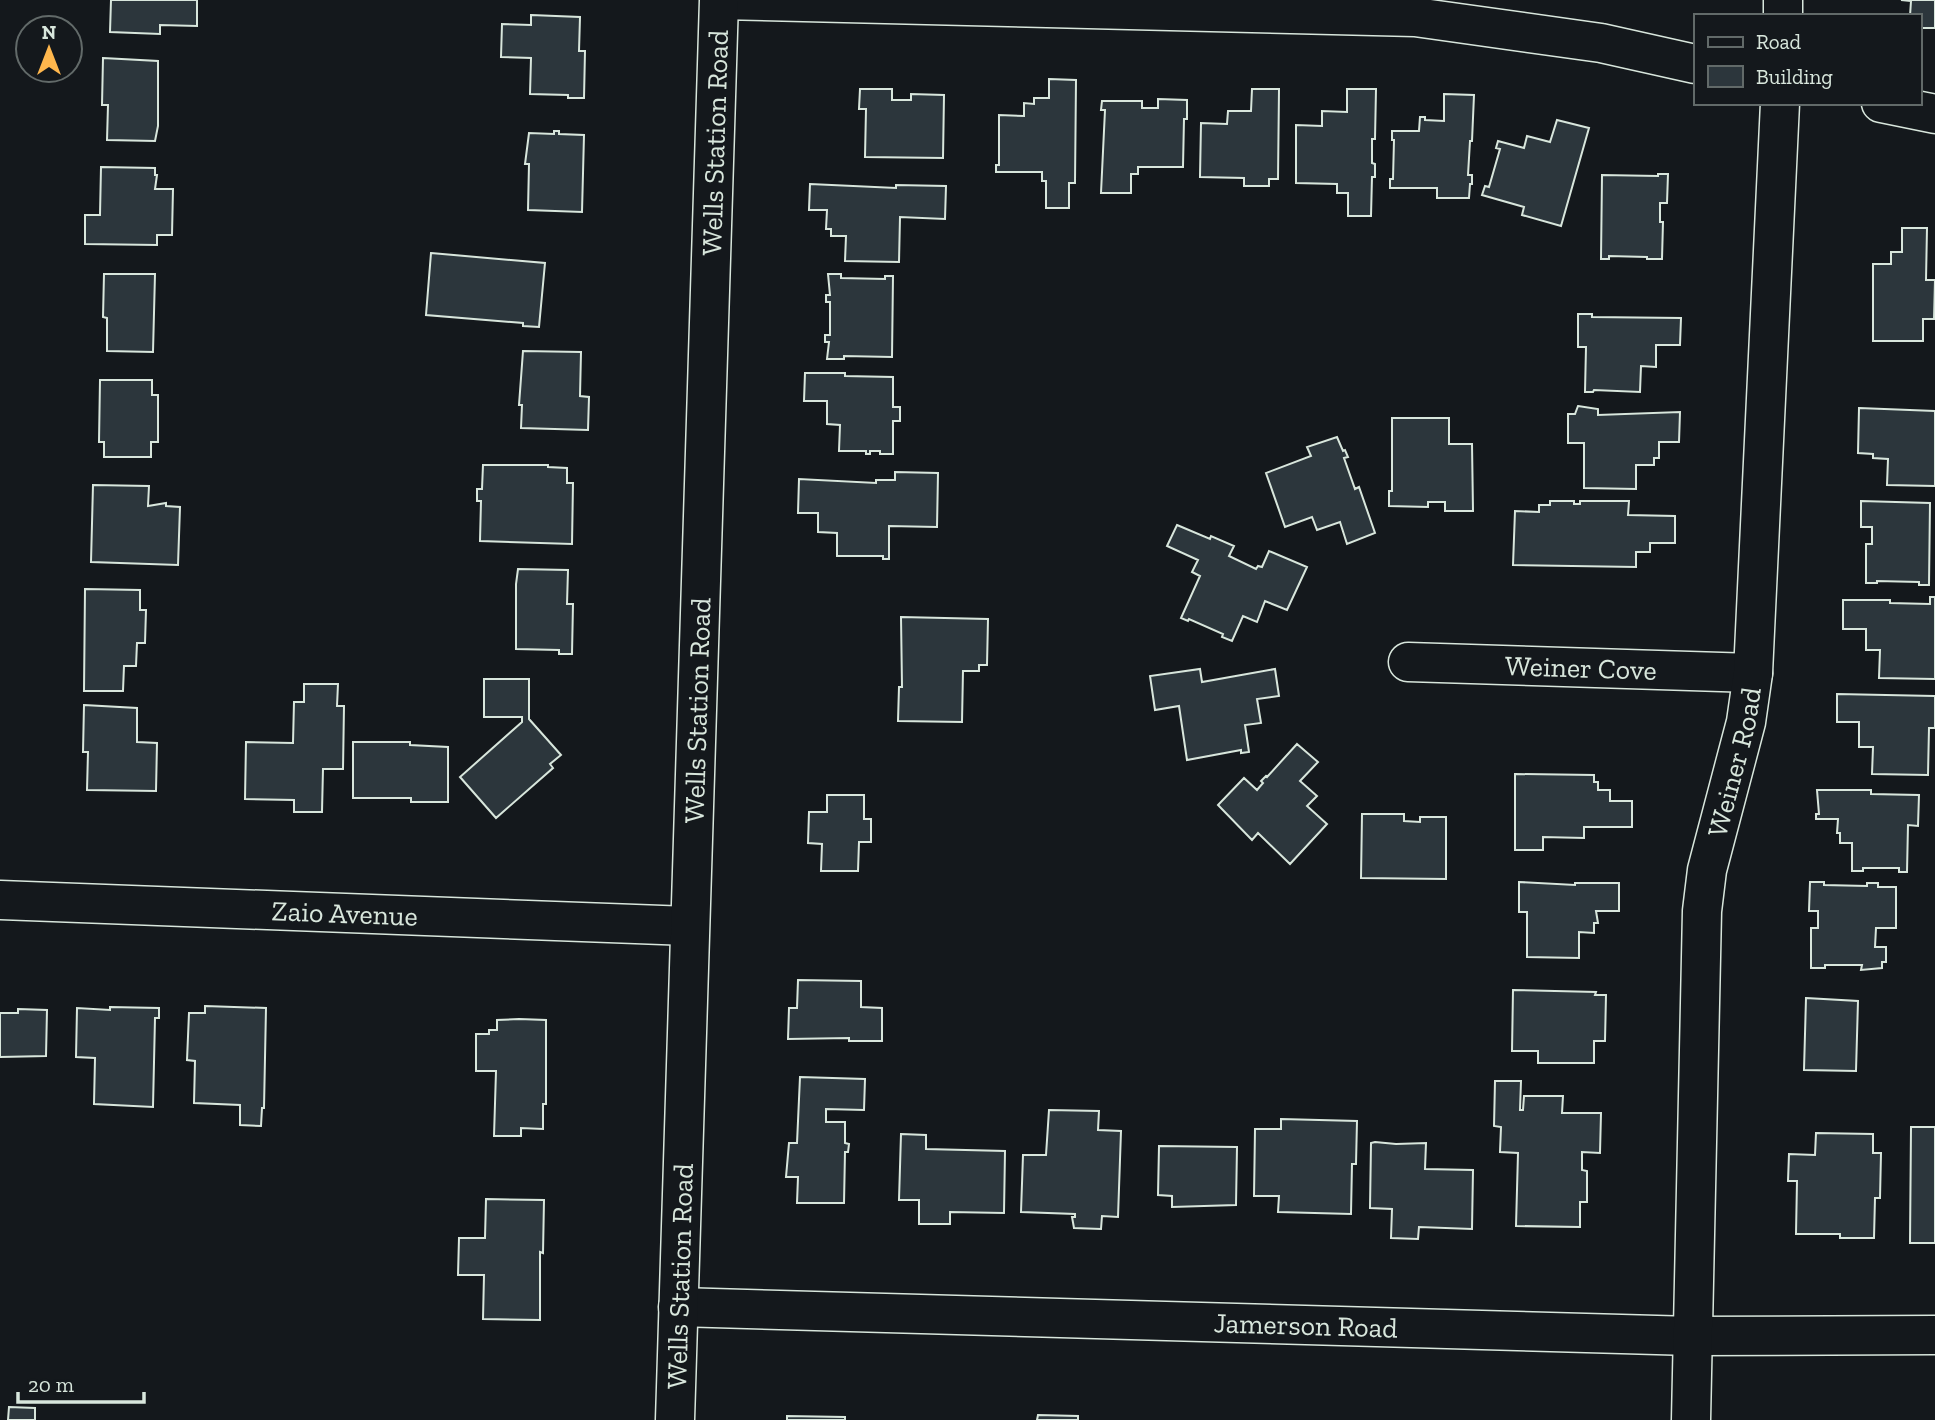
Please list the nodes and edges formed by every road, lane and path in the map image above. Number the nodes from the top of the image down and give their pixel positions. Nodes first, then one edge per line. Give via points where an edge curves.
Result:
1 (720, 0) edge
2 (1694, 64) edge
3 (1780, 105) edge
4 (1891, 105) edge
5 (1935, 114) edge
6 (1408, 662) dead end
7 (1753, 673) junction
8 (0, 900) edge
9 (689, 926) junction
10 (678, 1307) junction
11 (1935, 1335) edge
12 (1692, 1336) junction
13 (675, 1420) edge
14 (1691, 1420) edge

1 - 2 street via 1415,17 1601,43
1 - 9 street, Wells Station Road
3 - 7 street, Weiner Road
4 - 5 street
6 - 7 street, Weiner Cove
7 - 12 street, Weiner Road via 1746,722 1707,870 1702,911
8 - 9 street, Zaio Avenue
9 - 10 street, Wells Station Road
10 - 12 street, Jamerson Road
10 - 13 street, Wells Station Road
11 - 12 street, Jamerson Road
12 - 14 street, Weiner Road

